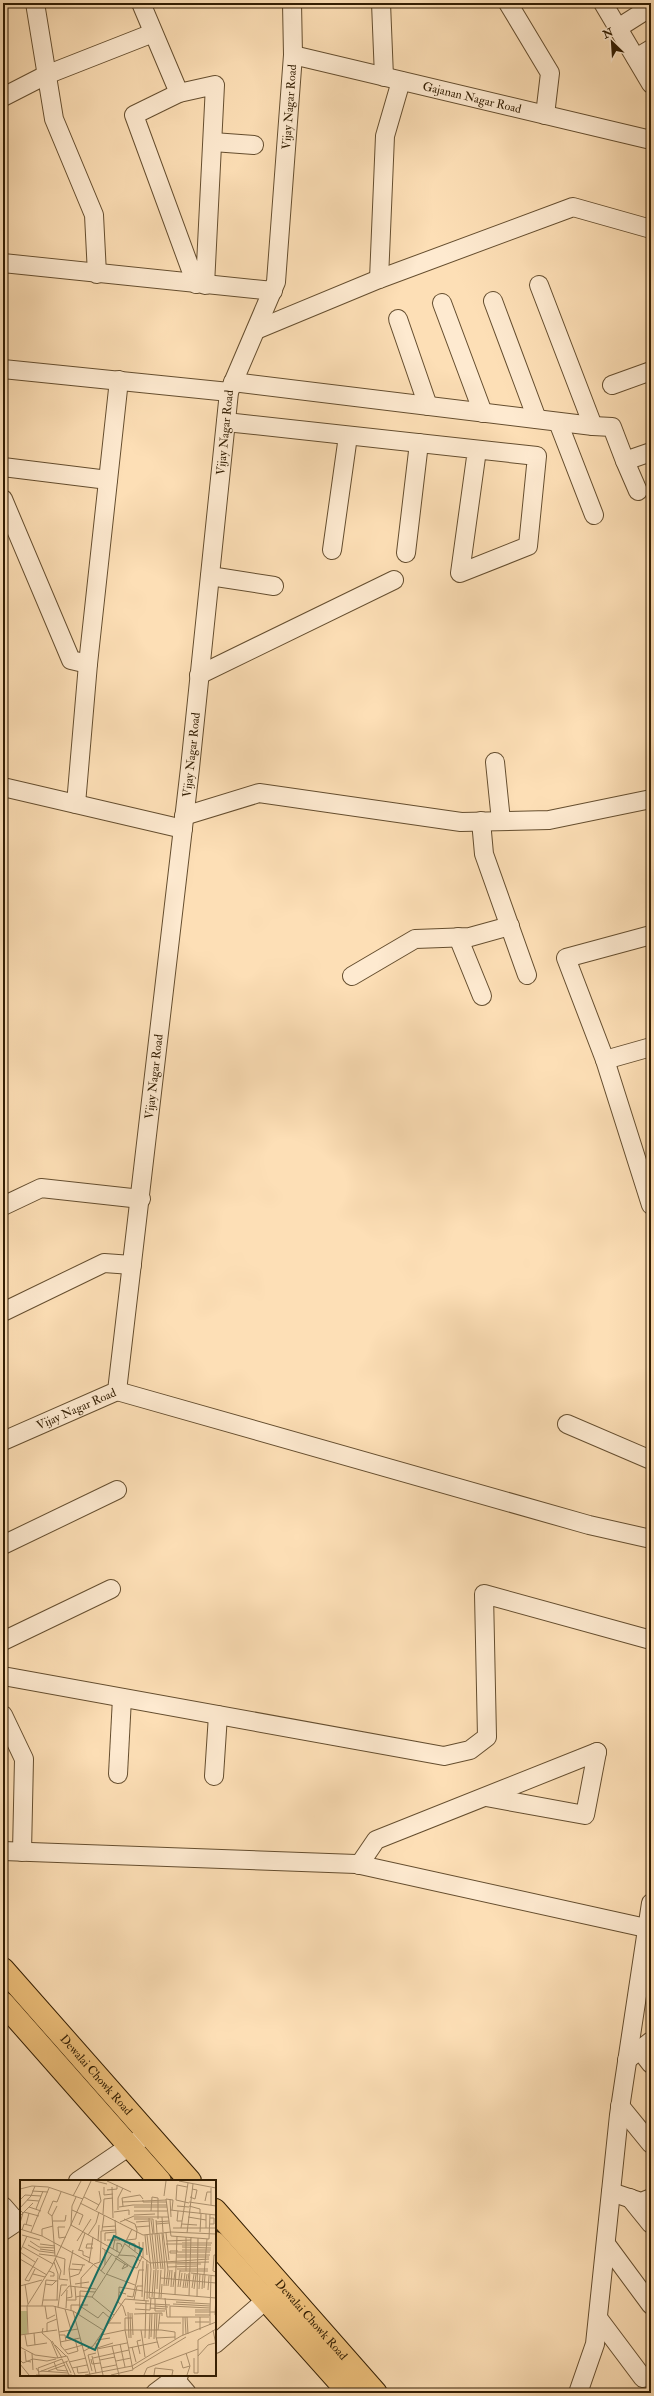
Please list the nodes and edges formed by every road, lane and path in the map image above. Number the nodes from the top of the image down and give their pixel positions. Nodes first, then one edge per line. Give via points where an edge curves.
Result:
1 (35, 3) edge
2 (140, 3) edge
3 (292, 3) edge
4 (381, 3) edge
5 (508, 3) edge
6 (604, 3) edge
7 (651, 8) edge
8 (618, 28) junction
9 (153, 33) junction
10 (643, 54) edge
11 (293, 55) junction
12 (46, 75) junction
13 (393, 79) junction
14 (651, 84) edge
15 (179, 93) junction
16 (3, 97) edge
17 (545, 115) junction
18 (651, 140) edge
19 (213, 142) junction
20 (254, 145) dead end
21 (651, 229) edge
22 (3, 263) edge
23 (97, 274) junction
24 (379, 279) junction
25 (201, 284) junction
26 (539, 285) dead end
27 (273, 291) junction
28 (493, 301) dead end
29 (442, 303) dead end
30 (398, 319) dead end
31 (256, 330) junction
32 (3, 369) edge
33 (651, 371) edge
34 (119, 380) junction
35 (612, 385) dead end
36 (231, 387) junction
37 (428, 406) junction
38 (483, 413) junction
39 (537, 419) junction
40 (226, 422) junction
41 (558, 422) junction
42 (593, 426) junction
43 (348, 436) junction
44 (419, 443) junction
45 (477, 450) junction
46 (651, 452) edge
47 (625, 461) junction
48 (3, 467) edge
49 (108, 480) junction
50 (638, 491) dead end
51 (3, 499) edge
52 (594, 515) dead end
53 (332, 550) dead end
54 (406, 553) dead end
55 (210, 576) junction
56 (394, 580) dead end
57 (274, 586) dead end
58 (88, 664) junction
59 (199, 675) junction
60 (495, 762) dead end
61 (3, 787) edge
62 (651, 799) edge
63 (76, 804) junction
64 (482, 821) junction
65 (501, 821) junction
66 (183, 823) junction
67 (510, 926) junction
68 (651, 935) edge
69 (458, 938) junction
70 (526, 975) dead end
71 (352, 976) dead end
72 (482, 996) dead end
73 (651, 1047) edge
74 (605, 1060) junction
75 (141, 1199) junction
76 (651, 1204) edge
77 (3, 1206) edge
78 (132, 1265) junction
79 (3, 1312) edge
80 (116, 1391) junction
81 (568, 1424) dead end
82 (3, 1441) edge
83 (651, 1460) edge
84 (117, 1490) dead end
85 (651, 1539) edge
86 (3, 1545) edge
87 (111, 1590) dead end
88 (651, 1640) edge
89 (3, 1642) edge
90 (3, 1676) edge
91 (122, 1698) junction
92 (3, 1715) edge
93 (218, 1715) junction
94 (118, 1774) dead end
95 (214, 1776) dead end
96 (486, 1797) junction
97 (3, 1852) edge
98 (22, 1852) junction
99 (359, 1865) junction
100 (651, 1908) edge
101 (646, 1928) junction
102 (3, 1970) edge
103 (3, 2003) edge
104 (639, 2050) edge
105 (651, 2064) edge
106 (620, 2106) junction
107 (148, 2134) junction
108 (651, 2144) edge
109 (130, 2146) junction
110 (79, 2180) edge
111 (159, 2180) edge
112 (189, 2180) edge
113 (611, 2192) junction
114 (630, 2198) junction
115 (651, 2198) edge
116 (3, 2206) edge
117 (216, 2211) edge
118 (14, 2224) edge
119 (651, 2224) edge
120 (216, 2244) edge
121 (606, 2244) junction
122 (266, 2300) junction
123 (651, 2305) edge
124 (598, 2318) junction
125 (216, 2343) edge
126 (177, 2377) edge
127 (643, 2378) dead end
128 (155, 2393) edge
129 (187, 2393) edge
130 (349, 2393) edge
131 (376, 2393) edge
132 (578, 2393) edge

1 - 12 street
2 - 9 street
3 - 11 street, Vijay Nagar Road
4 - 13 street
5 - 17 street via 550,73
6 - 8 street
7 - 8 street
8 - 10 street
9 - 12 street
9 - 15 street
10 - 14 street
11 - 13 street, Gajanan Nagar Road
11 - 27 street, Vijay Nagar Road via 276,282
12 - 16 street
12 - 23 street via 54,119 94,215
13 - 17 street, Gajanan Nagar Road
13 - 24 street via 385,136
15 - 19 street via 215,85
15 - 25 street via 134,115
17 - 18 street, Gajanan Nagar Road
19 - 20 street
19 - 25 street
21 - 24 street via 573,207
22 - 23 street
23 - 25 street
24 - 31 street
25 - 27 street
26 - 42 street
27 - 31 street, Vijay Nagar Road
28 - 39 street
29 - 38 street
30 - 37 street
31 - 36 street, Vijay Nagar Road
32 - 34 street
33 - 35 street
34 - 36 street
34 - 49 street
36 - 37 street
36 - 40 street, Vijay Nagar Road
37 - 38 street
38 - 39 street
39 - 41 street
40 - 43 street
40 - 55 street, Vijay Nagar Road
41 - 42 street
41 - 52 street
42 - 47 street via 612,427
43 - 44 street
43 - 53 street
44 - 45 street
44 - 54 street
45 - 45 street via 537,456 528,546 460,573
46 - 47 street
47 - 50 street
48 - 49 street
49 - 58 street
51 - 58 street via 71,660
55 - 57 street
55 - 59 street, Vijay Nagar Road
56 - 59 street
58 - 63 street
59 - 66 street, Vijay Nagar Road
60 - 65 street
61 - 63 street
62 - 65 street via 549,820
63 - 66 street
64 - 65 street
64 - 66 street via 461,822 259,793
64 - 67 street via 484,854
66 - 75 street, Vijay Nagar Road
67 - 69 street
67 - 70 street
68 - 74 street via 566,958
69 - 71 street via 415,939
69 - 72 street
73 - 74 street
74 - 76 street
75 - 77 street via 41,1188
75 - 78 street, Vijay Nagar Road
78 - 79 street via 104,1263
78 - 80 street, Vijay Nagar Road
80 - 82 street, Vijay Nagar Road
80 - 85 street via 589,1525
81 - 83 street
84 - 86 street
87 - 89 street
88 - 93 street via 484,1594 487,1737 470,1750 444,1756
90 - 91 street
91 - 93 street
91 - 94 street
92 - 98 street via 24,1759
93 - 95 street
96 - 96 street via 585,1815 597,1752 590,1755
96 - 99 street via 376,1840
97 - 98 street
98 - 99 street
99 - 101 street
100 - 101 street
101 - 104 street
102 - 107 main road, Dewalai Chowk Road
103 - 109 main road, Dewalai Chowk Road
104 - 105 street
104 - 106 street
106 - 108 street
106 - 113 street
107 - 109 street
107 - 112 main road, Dewalai Chowk Road
109 - 110 street
109 - 111 main road, Dewalai Chowk Road
113 - 114 street
113 - 121 street
114 - 115 street via 641,2202
114 - 119 street
116 - 118 street
117 - 131 main road, Dewalai Chowk Road
120 - 122 main road, Dewalai Chowk Road
121 - 123 street
121 - 124 street
122 - 125 street
122 - 130 main road, Dewalai Chowk Road
124 - 127 street
124 - 132 street via 595,2344
126 - 128 street
126 - 129 street

